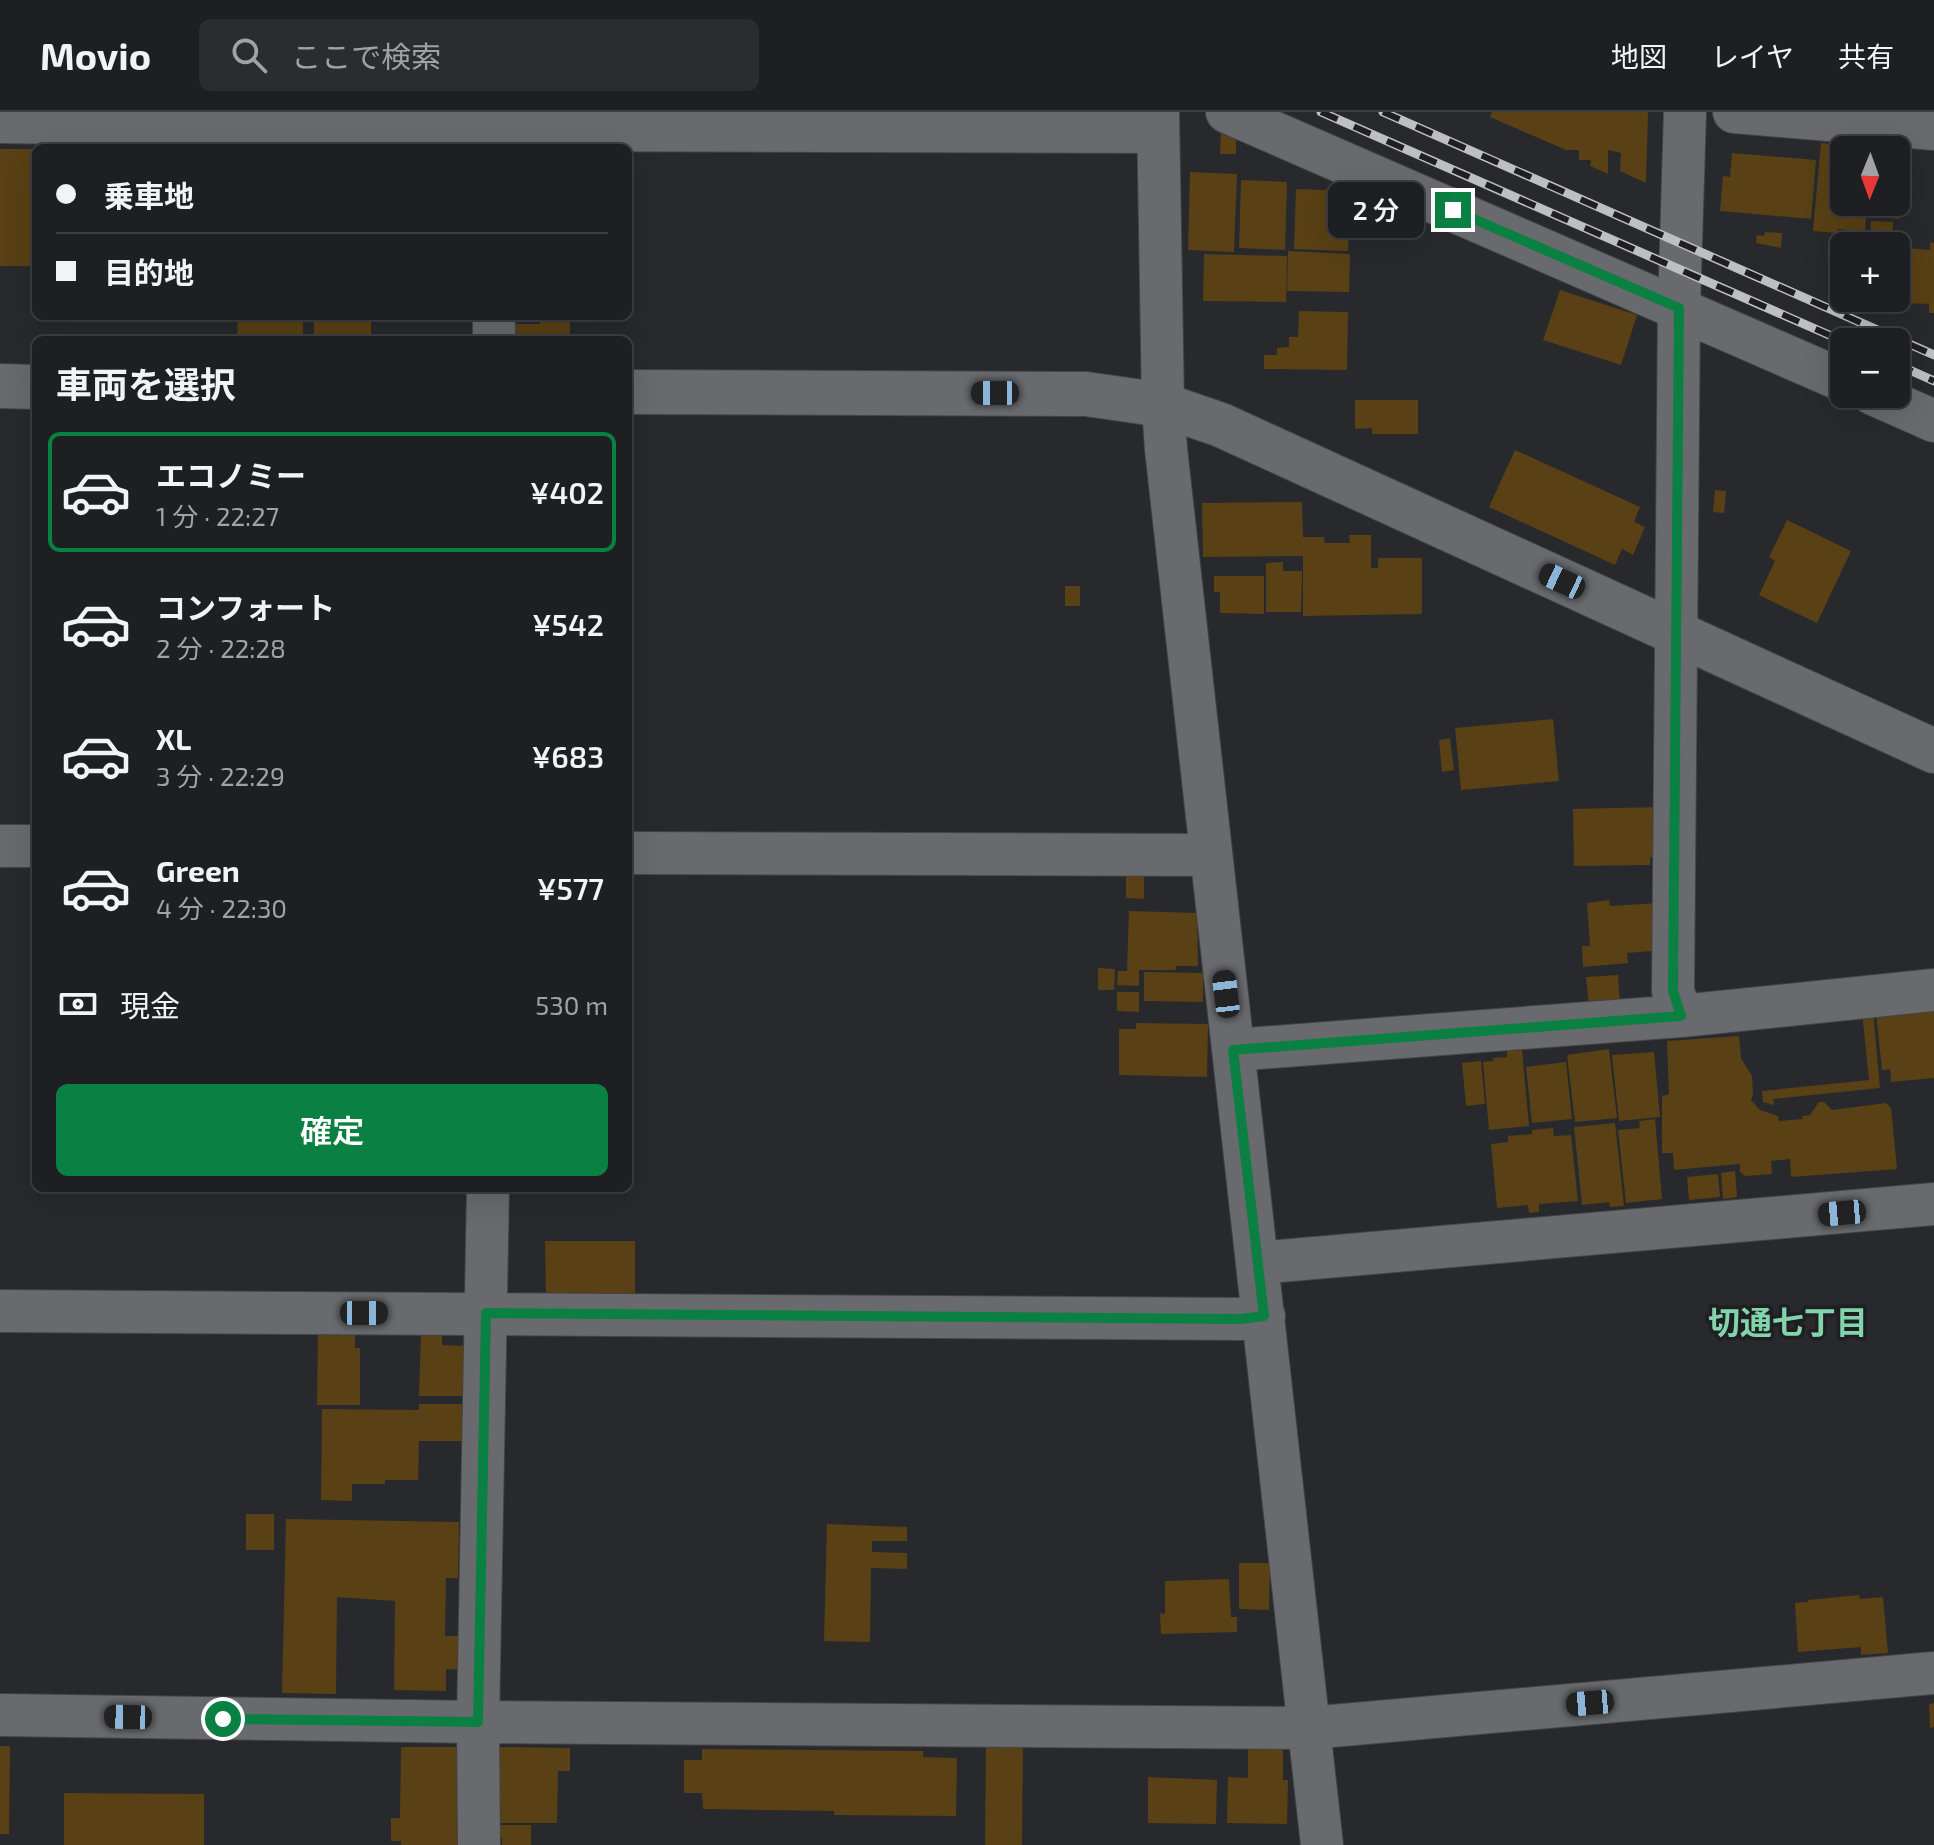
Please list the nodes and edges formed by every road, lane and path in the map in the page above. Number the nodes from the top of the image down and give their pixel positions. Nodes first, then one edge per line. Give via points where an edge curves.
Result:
1 (1227, 112) edge
2 (1685, 112) edge
3 (1734, 112) edge
4 (0, 122) edge
5 (1158, 122) edge
6 (1934, 129) edge
7 (495, 130) edge
8 (1679, 308) junction
9 (1830, 375) edge
10 (0, 386) edge
11 (32, 387) edge
12 (632, 392) edge
13 (1163, 405) junction
14 (1905, 408) edge
15 (1934, 421) edge
16 (1676, 632) junction
17 (1934, 751) edge
18 (0, 846) edge
19 (32, 846) edge
20 (632, 853) edge
21 (1210, 855) junction
22 (1934, 990) edge
23 (1681, 1016) junction
24 (1233, 1050) junction
25 (488, 1192) edge
26 (1934, 1204) edge
27 (1258, 1263) junction
28 (0, 1311) edge
29 (486, 1313) junction
30 (1264, 1316) junction
31 (1934, 1673) edge
32 (0, 1715) edge
33 (478, 1722) junction
34 (1309, 1728) junction
35 (479, 1845) edge
36 (1322, 1845) edge

1 - 8 street
2 - 8 street
3 - 6 street
4 - 7 street
5 - 7 street
5 - 13 street
8 - 9 street
8 - 16 street
10 - 11 street
12 - 13 street via 1086,394
13 - 16 street via 1221,425
13 - 21 street
14 - 15 street
16 - 17 street
16 - 23 street via 1673,991
18 - 19 street
20 - 21 street
21 - 24 street
22 - 23 street
23 - 24 street
24 - 27 street
25 - 29 street
26 - 27 street
27 - 30 street
28 - 29 street
29 - 30 street
29 - 33 street
30 - 34 street
31 - 34 street
32 - 33 street
33 - 34 street
33 - 35 street
34 - 36 street

